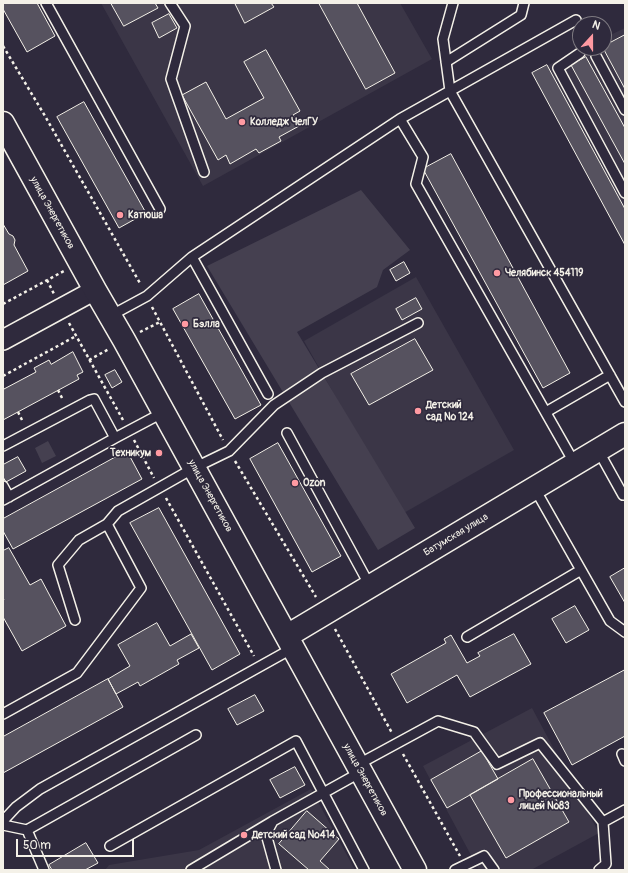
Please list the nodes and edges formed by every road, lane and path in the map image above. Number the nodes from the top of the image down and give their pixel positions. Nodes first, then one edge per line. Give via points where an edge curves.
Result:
1 (46, 3) edge
2 (170, 3) edge
3 (453, 3) edge
4 (524, 3) edge
5 (572, 22) edge
6 (3, 46) edge
7 (576, 56) edge
8 (596, 56) dead end
9 (446, 62) junction
10 (450, 91) junction
11 (625, 110) edge
12 (400, 120) junction
13 (3, 123) edge
14 (204, 172) dead end
15 (625, 193) edge
16 (160, 209) dead end
17 (192, 257) junction
18 (80, 263) junction
19 (47, 280) junction
20 (95, 290) junction
21 (147, 296) junction
22 (3, 304) edge
23 (62, 309) junction
24 (110, 316) junction
25 (418, 323) dead end
26 (76, 336) junction
27 (3, 340) edge
28 (610, 375) junction
29 (3, 376) edge
30 (58, 390) dead end
31 (268, 394) dead end
32 (625, 402) edge
33 (66, 406) dead end
34 (18, 412) dead end
35 (164, 412) junction
36 (546, 412) junction
37 (26, 428) dead end
38 (129, 431) junction
39 (287, 433) dead end
40 (625, 434) edge
41 (115, 438) junction
42 (3, 446) edge
43 (598, 450) junction
44 (229, 451) junction
45 (575, 464) junction
46 (194, 468) junction
47 (3, 486) edge
48 (159, 487) junction
49 (535, 489) junction
50 (625, 495) edge
51 (6, 498) edge
52 (107, 524) junction
53 (581, 570) junction
54 (370, 586) junction
55 (326, 613) junction
56 (75, 620) dead end
57 (625, 632) edge
58 (467, 637) dead end
59 (290, 642) junction
60 (260, 667) junction
61 (3, 714) edge
62 (196, 735) dead end
63 (397, 743) junction
64 (359, 768) junction
65 (324, 792) junction
66 (625, 810) edge
67 (3, 821) edge
68 (273, 821) junction
69 (603, 822) junction
70 (3, 825) edge
71 (27, 830) junction
72 (110, 846) dead end
73 (466, 865) junction
74 (44, 870) edge
75 (191, 870) edge
76 (276, 870) edge
77 (364, 870) edge
78 (415, 870) edge
79 (455, 870) edge
80 (494, 870) edge
81 (599, 870) edge

1 - 16 lane
2 - 14 lane via 185,26 172,79
3 - 9 lane via 443,39
4 - 9 lane via 521,15
5 - 10 lane
6 - 21 path
7 - 15 lane via 558,68
8 - 11 lane
9 - 10 lane
10 - 12 lane
10 - 28 lane
12 - 17 lane
12 - 36 lane via 423,157 416,184
13 - 18 street, улица Энергетиков
17 - 21 lane
17 - 31 lane
18 - 19 path
18 - 20 street, улица Энергетиков
19 - 22 path
19 - 23 path
20 - 23 street
20 - 24 street, улица Энергетиков
21 - 24 lane
21 - 44 path
23 - 26 path
23 - 27 street
24 - 35 street, улица Энергетиков
25 - 44 lane via 322,373 274,405
26 - 29 path
26 - 38 path
28 - 32 lane
28 - 36 lane
30 - 33 path
34 - 37 path
35 - 38 lane
35 - 46 street, улица Энергетиков
36 - 45 lane
38 - 41 lane
38 - 48 path
39 - 54 lane
40 - 43 street, Батумская улица
41 - 42 lane via 94,399
41 - 51 lane
43 - 45 street, Батумская улица
43 - 50 lane via 622,494
44 - 46 lane
44 - 55 path
45 - 49 street, Батумская улица
46 - 48 lane
46 - 59 street, улица Энергетиков
47 - 51 lane
48 - 52 lane via 118,511
48 - 60 path
49 - 53 lane
49 - 54 street, Батумская улица
52 - 56 lane via 79,540 58,564
52 - 61 lane via 142,588 77,673
53 - 57 lane via 610,622
53 - 58 lane
54 - 55 street, Батумская улица
55 - 59 street, Батумская улица
55 - 63 path
59 - 60 lane
59 - 64 street, улица Энергетиков
60 - 67 lane via 40,789 16,807
62 - 71 lane
63 - 64 lane
63 - 69 lane via 438,721 474,732 497,764 540,743
63 - 73 path
64 - 65 lane
64 - 78 street, улица Энергетиков
65 - 68 lane
65 - 72 lane via 296,741
65 - 77 lane
66 - 69 lane
68 - 75 lane
68 - 76 lane via 266,834
69 - 81 lane via 606,864
70 - 71 lane
71 - 74 lane
73 - 79 lane
73 - 80 lane via 484,856

